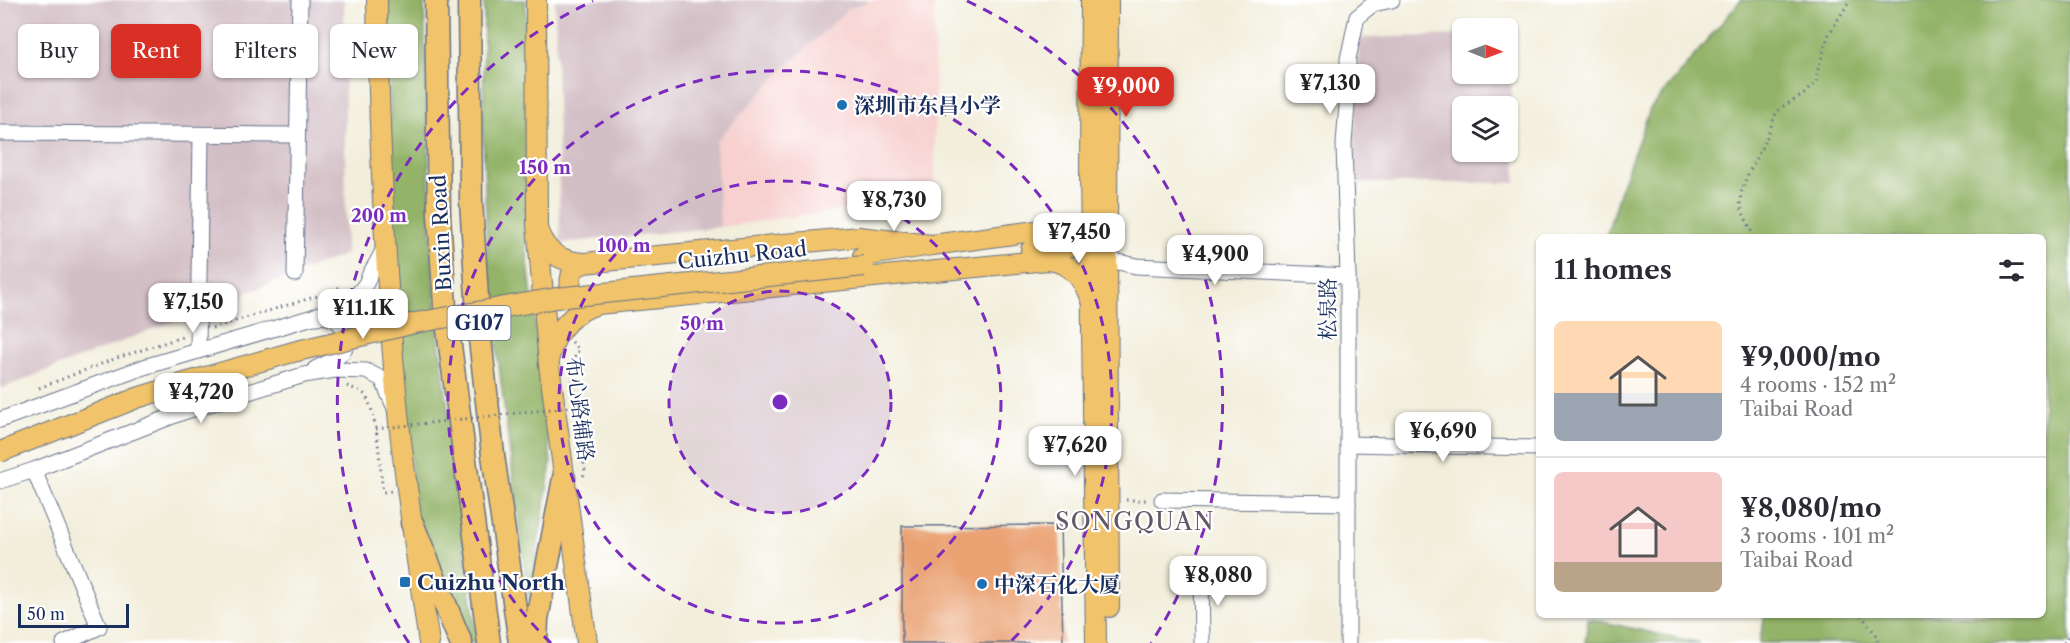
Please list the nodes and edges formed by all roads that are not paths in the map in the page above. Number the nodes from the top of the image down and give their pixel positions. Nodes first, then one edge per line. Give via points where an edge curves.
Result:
1 (300, 0) edge
2 (377, 0) edge
3 (436, 0) edge
4 (469, 0) edge
5 (536, 0) edge
6 (1091, 0) edge
7 (1108, 0) edge
8 (1392, 0) edge
9 (0, 134) edge
10 (201, 135) junction
11 (297, 135) junction
12 (537, 225) junction
13 (385, 244) junction
14 (1097, 244) junction
15 (932, 245) junction
16 (863, 261) junction
17 (584, 263) junction
18 (295, 274) dead end
19 (897, 276) junction
20 (1348, 276) junction
21 (598, 304) junction
22 (1092, 310) junction
23 (313, 317) junction
24 (198, 350) junction
25 (549, 365) junction
26 (304, 375) junction
27 (391, 419) junction
28 (0, 420) edge
29 (0, 442) edge
30 (1348, 444) junction
31 (1536, 448) edge
32 (0, 452) edge
33 (34, 470) junction
34 (575, 475) junction
35 (0, 481) edge
36 (1162, 500) road end
37 (1348, 503) junction
38 (412, 523) junction
39 (1201, 571) dead end
40 (64, 643) edge
41 (429, 643) edge
42 (461, 643) edge
43 (489, 643) edge
44 (520, 643) edge
45 (536, 643) edge
46 (587, 643) edge
47 (1096, 643) edge
48 (1109, 643) edge
49 (1202, 643) edge
50 (1348, 643) edge

1 - 11 street
2 - 13 main road
3 - 43 highway, Buxin Road / G107 via 439,215 445,307
4 - 44 highway, Buxin Road / G107 via 471,201 479,330
5 - 12 main road, 布心路辅路
6 - 14 main road
7 - 14 main road
8 - 20 street, 松泉路 via 1373,4 1357,17 1348,59 1344,144
9 - 10 street
10 - 11 street
10 - 24 street
11 - 18 street
12 - 17 main road via 552,253
12 - 25 main road, 布心路辅路
13 - 23 street via 367,284 350,300
13 - 27 main road
14 - 15 main road, Cuizhu Road
14 - 16 main road, Cuizhu Road
14 - 20 street via 1136,266
14 - 22 main road
14 - 48 main road via 1109,500
15 - 16 main road, Cuizhu Road
15 - 17 main road via 859,237
16 - 19 main road, Cuizhu Road
16 - 29 main road, Cuizhu Road via 579,284 428,309 330,331 197,370
16 - 32 main road, Cuizhu Road, bridge via 556,298 415,323 188,382
17 - 21 main road via 572,271 572,291 576,300
19 - 21 main road
19 - 22 main road, Cuizhu Road via 1057,261 1068,266 1084,284
20 - 30 street, 松泉路
21 - 25 main road via 583,309 564,326 551,348
22 - 47 main road
23 - 24 street
23 - 26 street via 327,316 338,322 345,331 347,344 337,357
24 - 28 street
25 - 34 main road, 布心路辅路
26 - 27 street via 366,371 382,379
26 - 33 street via 183,411
27 - 38 main road
30 - 31 street
30 - 37 street, 松泉路
33 - 35 street
33 - 40 street via 99,627
34 - 45 highway via 537,620
34 - 46 main road, 布心路辅路
36 - 37 street
37 - 50 street, 松泉路
38 - 41 main road
38 - 42 highway
39 - 49 street

